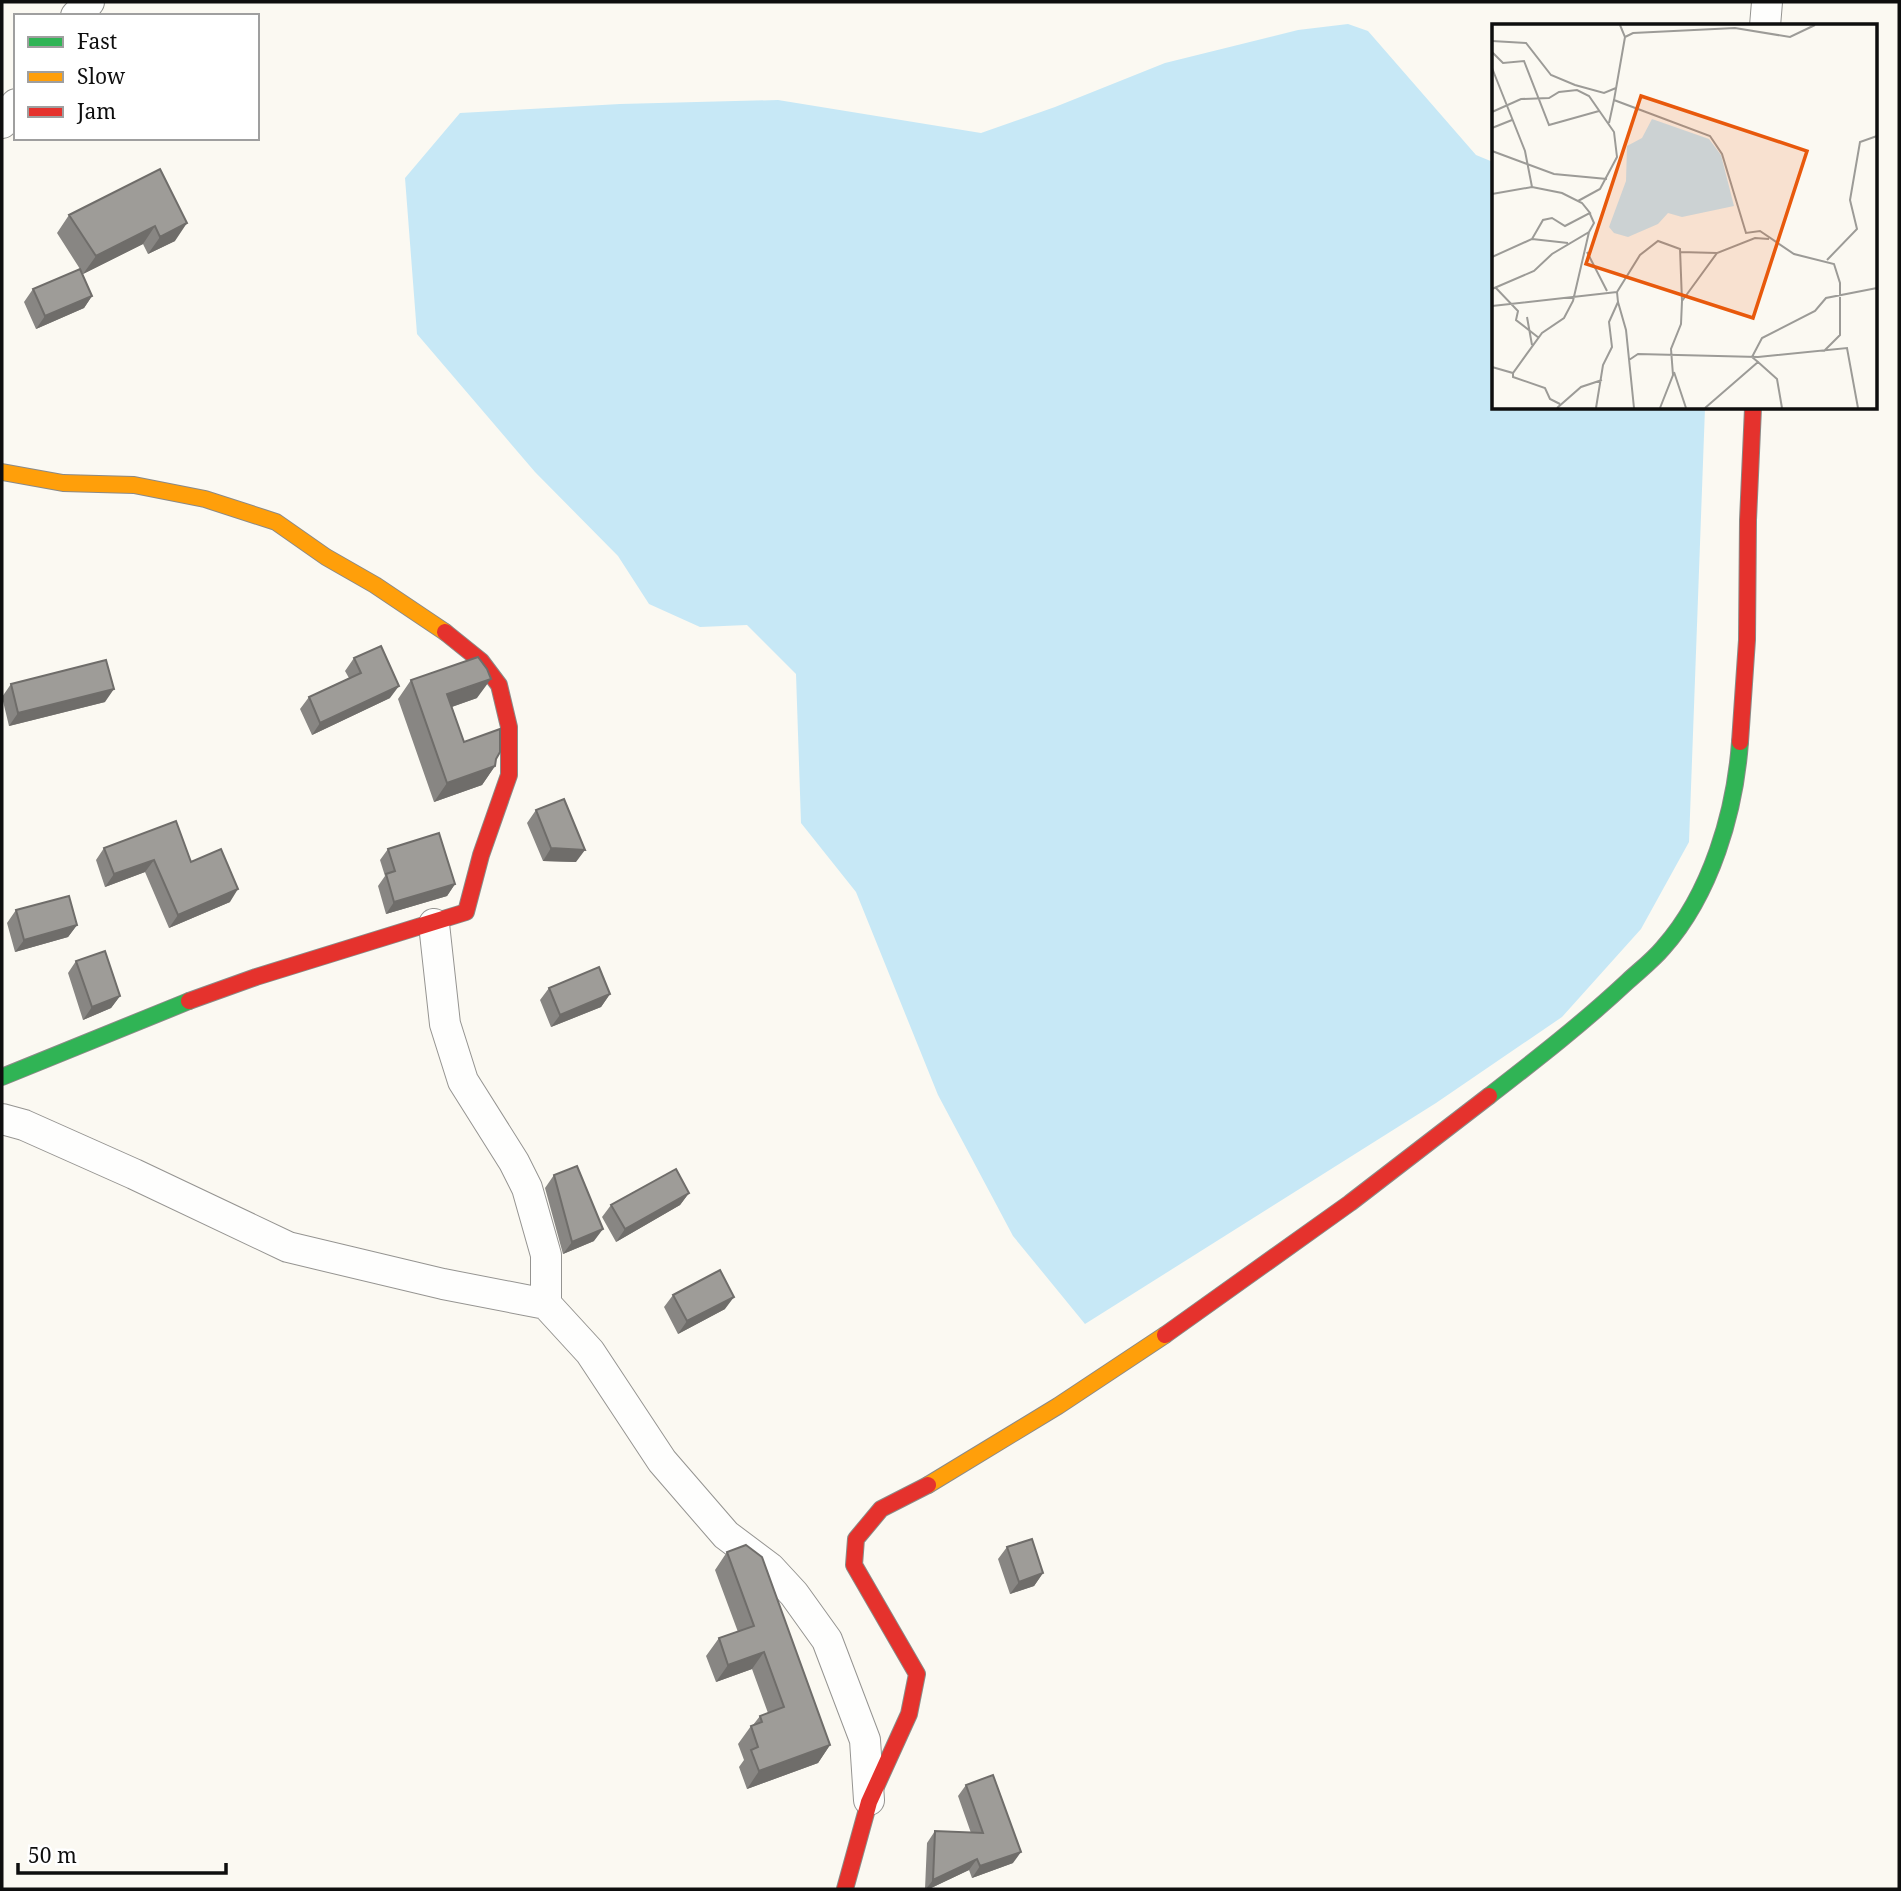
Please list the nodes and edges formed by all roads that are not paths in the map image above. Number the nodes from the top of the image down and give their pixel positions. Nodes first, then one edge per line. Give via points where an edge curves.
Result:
1 (1766, 2) edge
2 (1765, 24) edge
3 (14, 107) edge
4 (2, 123) edge
5 (1753, 410) edge
6 (2, 472) edge
7 (434, 924) junction
8 (2, 1077) edge
9 (2, 1119) edge
10 (546, 1304) junction
11 (869, 1802) junction
12 (845, 1889) edge

1 - 2 street
3 - 4 street
5 - 11 street via 1747,640 1737,778 1723,838 1698,897 1664,947 1582,1024 1350,1203 1196,1314 1058,1405 948,1474 881,1508 856,1539 854,1565 917,1674 909,1714
6 - 7 street via 63,483 134,485 205,499 276,522 375,584 481,661 499,685 509,727 509,775 466,912
7 - 8 street via 255,978
7 - 10 street via 445,1024 463,1081 527,1188 546,1255
9 - 10 street via 134,1174 288,1247
10 - 11 street via 590,1352 662,1461 726,1535 770,1568 794,1594 827,1640 865,1740
11 - 12 street

